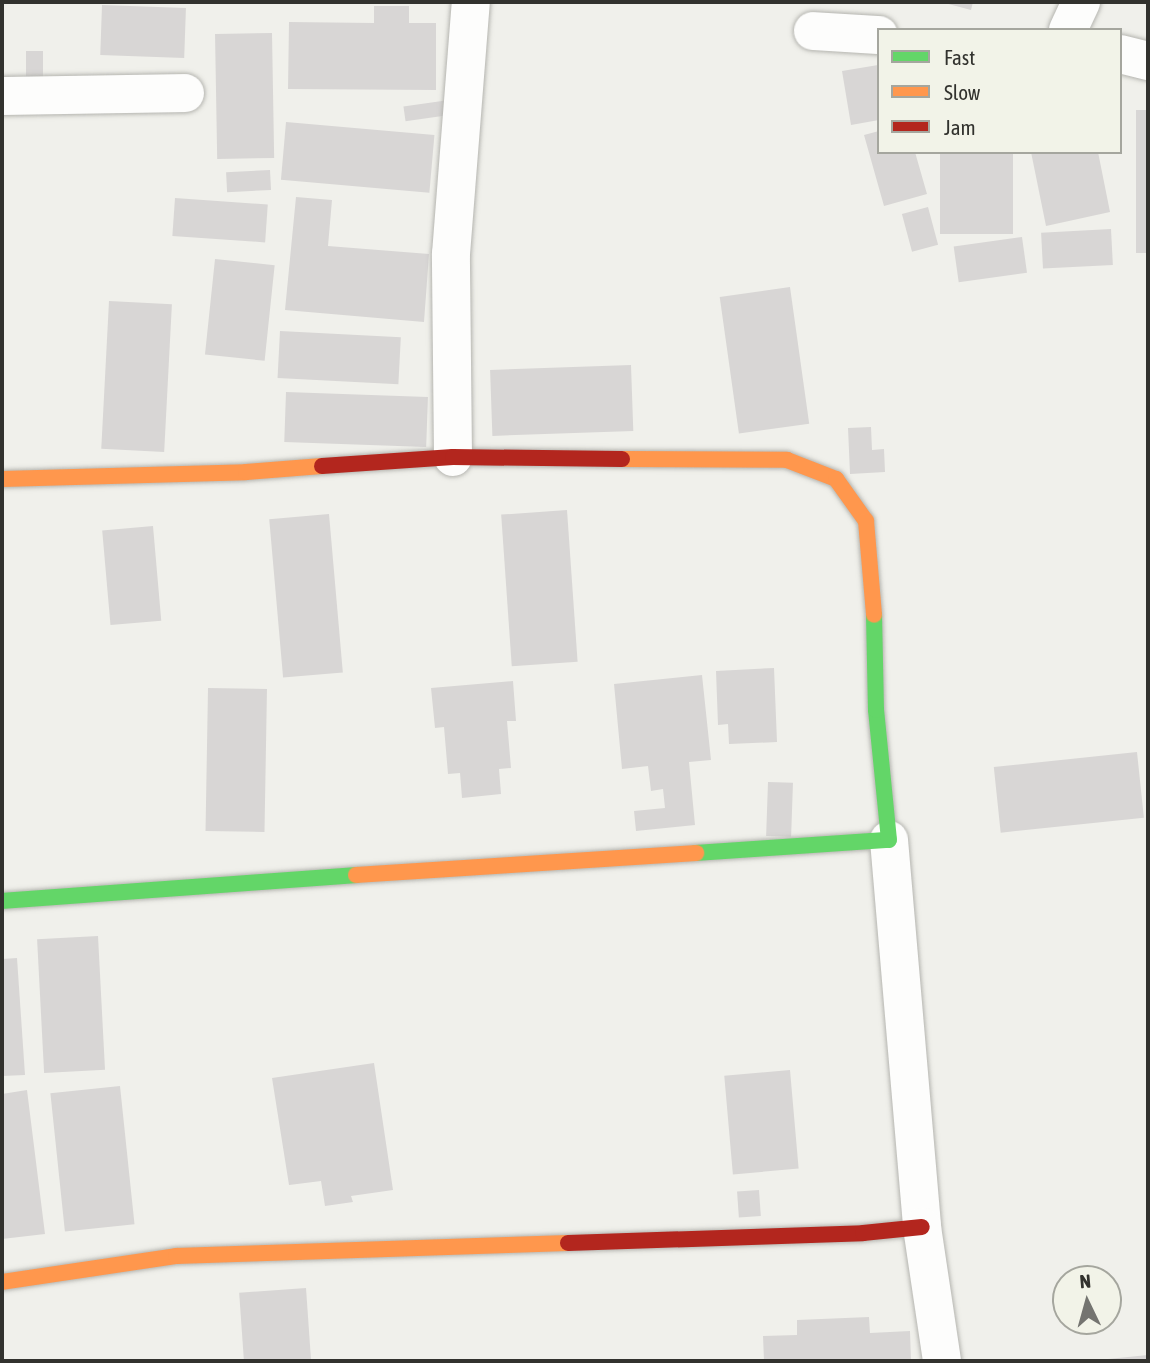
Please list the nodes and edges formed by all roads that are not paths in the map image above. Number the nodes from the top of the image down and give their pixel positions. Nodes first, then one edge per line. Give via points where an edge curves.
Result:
1 (471, 2) edge
2 (1081, 2) edge
3 (1070, 28) edge
4 (813, 31) dead end
5 (877, 35) edge
6 (1122, 54) edge
7 (1148, 61) edge
8 (186, 93) dead end
9 (2, 96) edge
10 (453, 457) junction
11 (2, 479) edge
12 (889, 839) junction
13 (2, 901) edge
14 (922, 1227) junction
15 (2, 1282) edge
16 (942, 1361) edge

1 - 10 street via 451,254
2 - 3 street
4 - 5 street
6 - 7 street
8 - 9 street
10 - 11 street via 246,472
10 - 12 street via 787,460 836,479 866,521 873,578 876,710
12 - 13 street
12 - 14 street
14 - 15 street via 863,1233 176,1256
14 - 16 street

